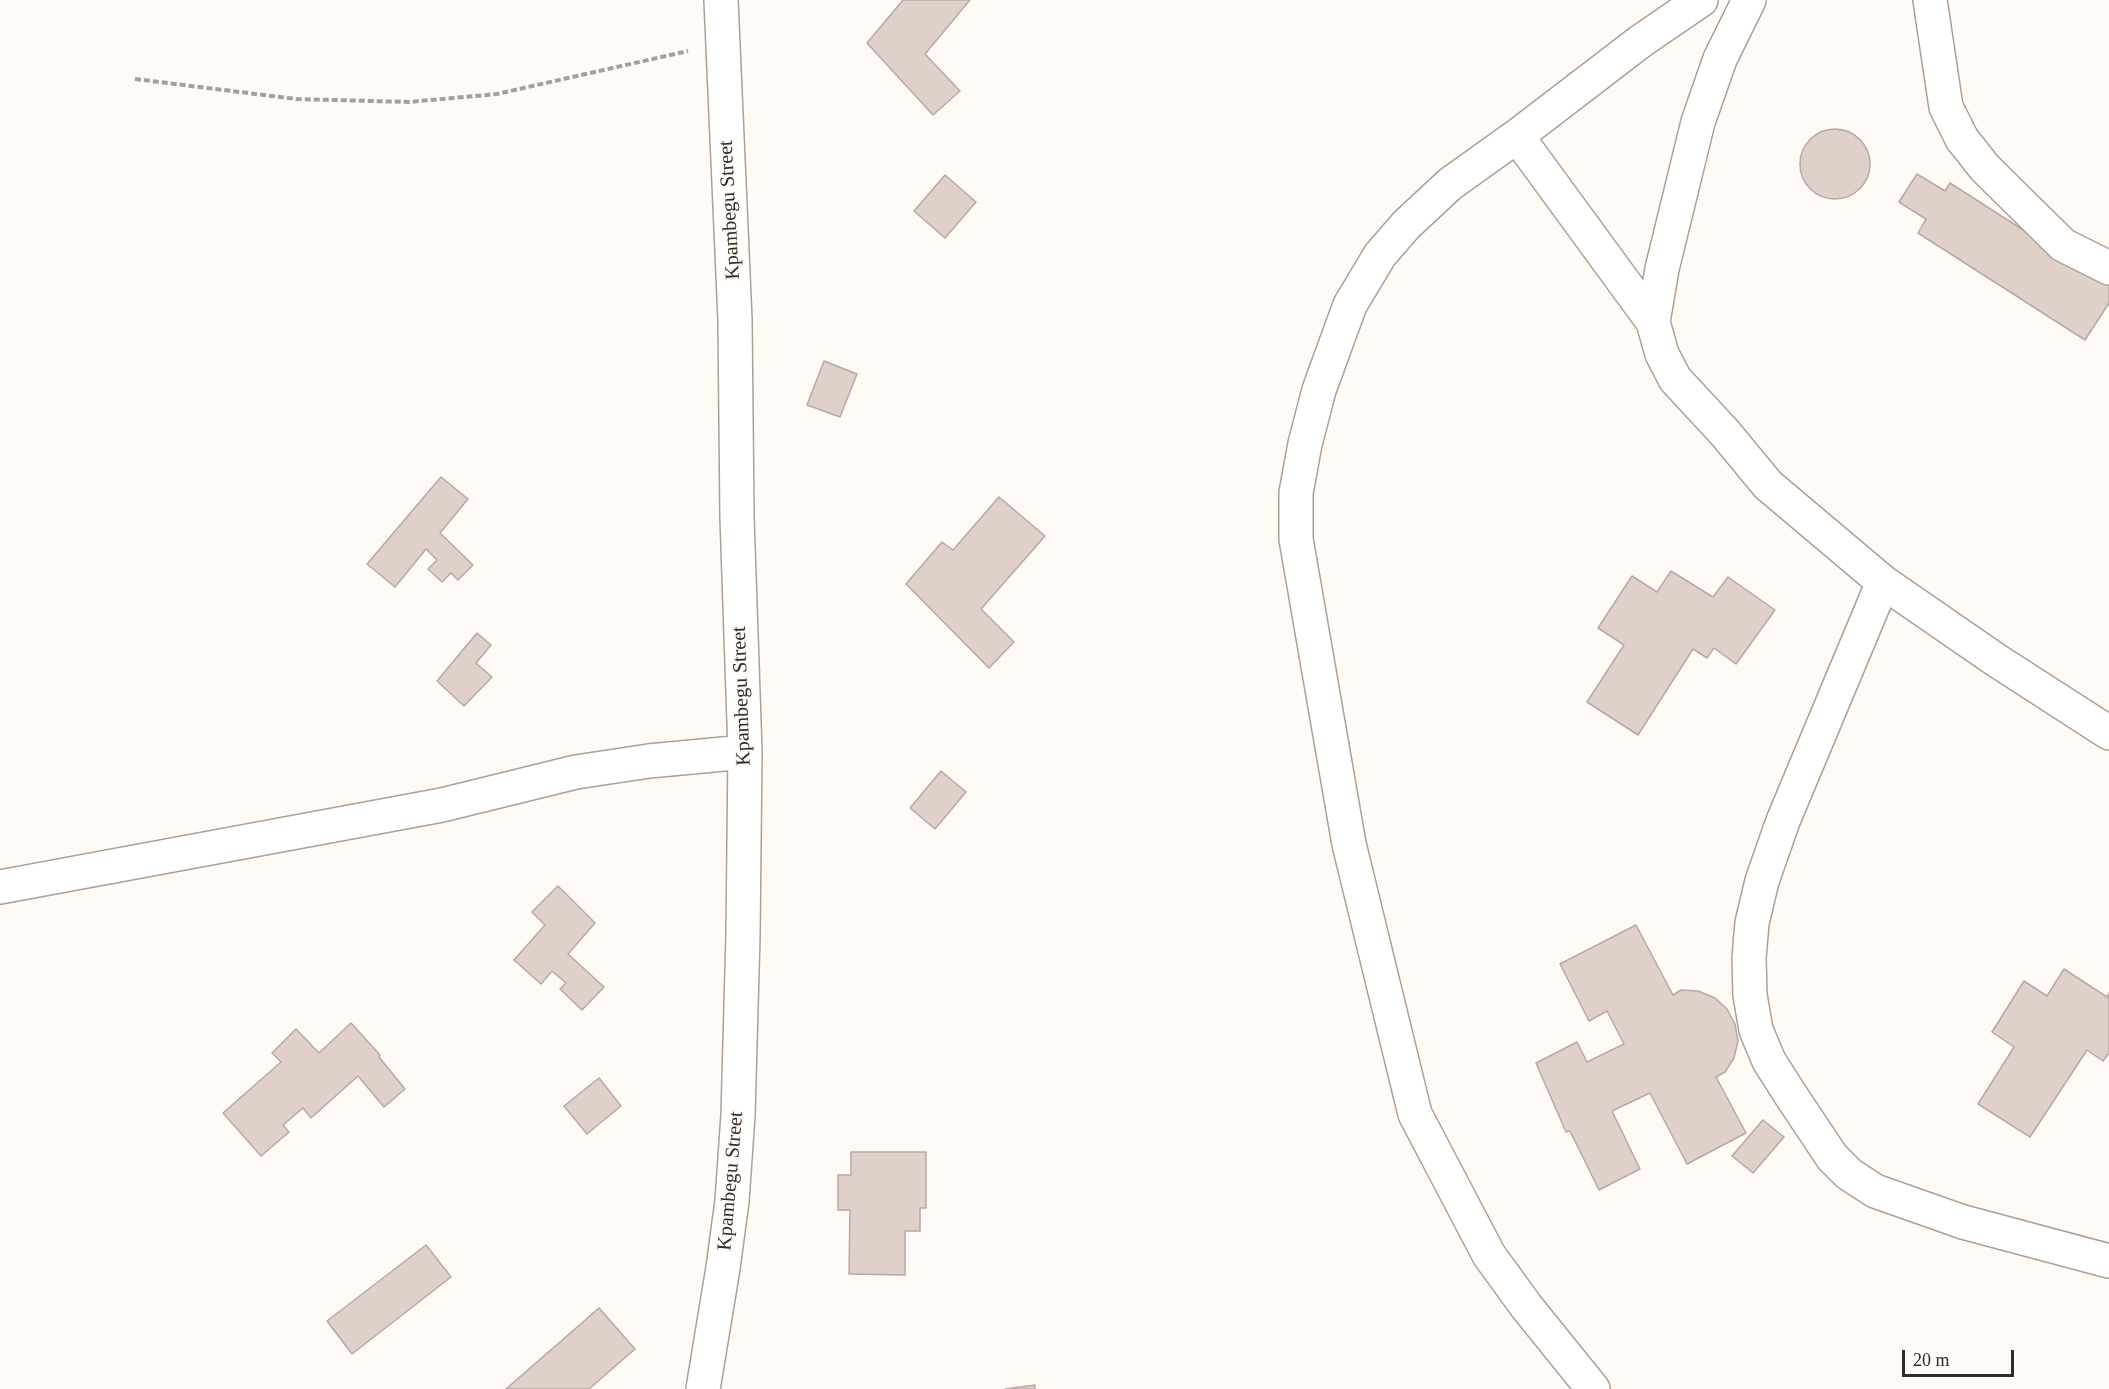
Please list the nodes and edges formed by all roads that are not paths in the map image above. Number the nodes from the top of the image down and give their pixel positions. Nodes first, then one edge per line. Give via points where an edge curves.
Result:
1 (721, 0) edge
2 (1701, 0) edge
3 (1749, 0) edge
4 (1930, 0) edge
5 (1517, 136) junction
6 (2109, 268) edge
7 (1653, 322) junction
8 (1882, 582) junction
9 (2107, 729) edge
10 (745, 752) junction
11 (0, 887) edge
12 (2109, 1261) edge
13 (703, 1389) edge
14 (1593, 1389) edge

1 - 10 street, Kpambegu Street via 735,320
2 - 5 street
3 - 7 street via 1720,59 1698,122
4 - 6 street via 1946,107 1962,139 1985,168 2063,245
5 - 7 street
5 - 14 street via 1450,184 1406,225 1380,255 1350,305 1319,390 1305,444 1296,493 1296,539 1349,844 1415,1114 1489,1255
7 - 8 street via 1662,354 1675,379 1768,485
8 - 9 street
8 - 12 street via 1762,881 1749,958 1756,1030 1769,1061 1792,1097 1832,1157 1849,1174 1875,1191 1963,1222
10 - 11 street via 576,772 442,805
10 - 13 street, Kpambegu Street via 738,1115 725,1257

